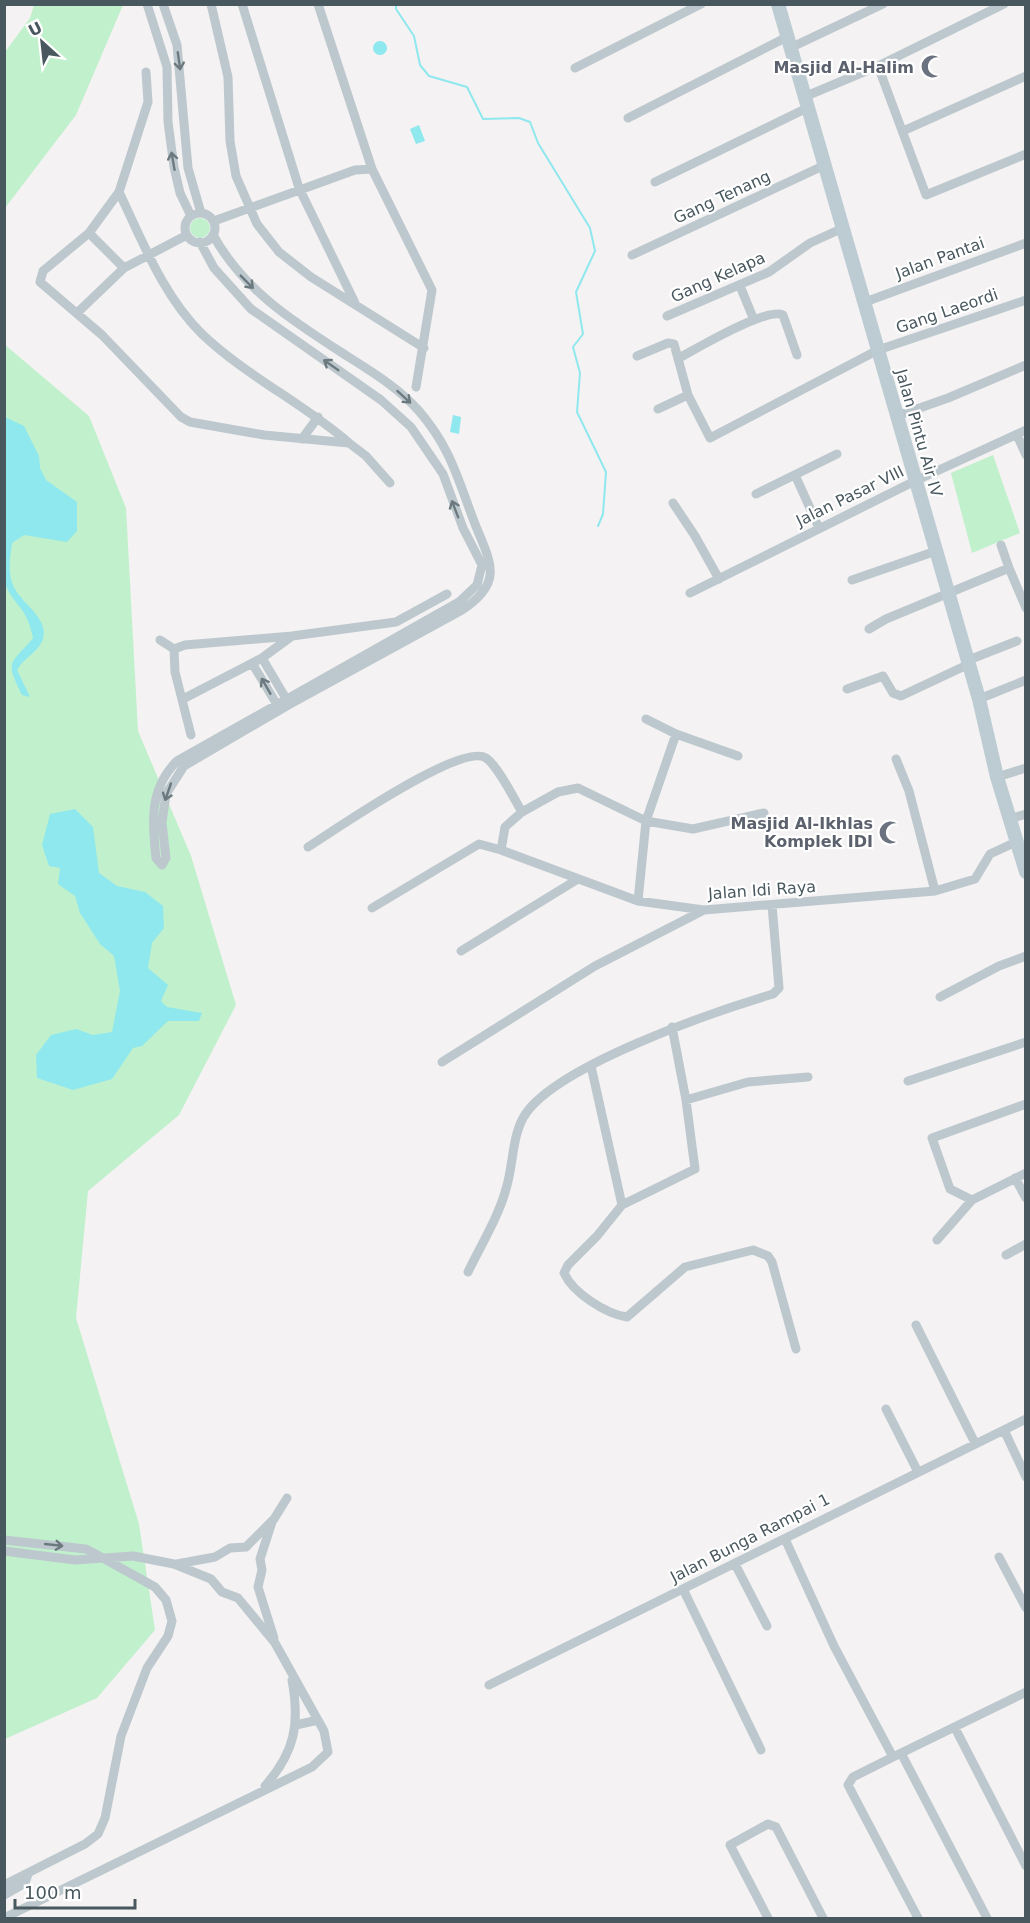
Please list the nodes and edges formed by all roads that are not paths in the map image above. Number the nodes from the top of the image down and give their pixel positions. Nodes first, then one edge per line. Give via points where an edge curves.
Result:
1 (147, 4) edge
2 (163, 4) edge
3 (212, 4) edge
4 (242, 4) edge
5 (318, 4) edge
6 (701, 4) edge
7 (778, 4) edge
8 (883, 4) edge
9 (1004, 4) edge
10 (789, 43) junction
11 (878, 66) junction
12 (575, 68) dead end
13 (146, 72) dead end
14 (1026, 76) edge
15 (805, 103) junction
16 (628, 118) dead end
17 (903, 131) junction
18 (1026, 154) edge
19 (368, 156) junction
20 (825, 165) junction
21 (355, 170) junction
22 (372, 170) junction
23 (655, 182) dead end
24 (299, 188) junction
25 (119, 192) junction
26 (250, 208) junction
27 (201, 213) junction
28 (190, 216) junction
29 (214, 221) junction
30 (843, 228) junction
31 (89, 233) junction
32 (187, 235) junction
33 (213, 235) junction
34 (200, 242) junction
35 (1026, 243) edge
36 (148, 254) junction
37 (632, 255) dead end
38 (124, 268) junction
39 (740, 286) junction
40 (1026, 300) edge
41 (865, 302) junction
42 (355, 303) junction
43 (77, 313) junction
44 (667, 316) dead end
45 (754, 320) junction
46 (424, 348) junction
47 (878, 350) junction
48 (797, 355) dead end
49 (637, 356) dead end
50 (679, 358) junction
51 (1026, 365) edge
52 (416, 387) dead end
53 (688, 395) junction
54 (658, 409) dead end
55 (897, 416) junction
56 (318, 417) junction
57 (1021, 433) edge
58 (302, 439) junction
59 (349, 443) junction
60 (837, 454) dead end
61 (1026, 455) edge
62 (795, 475) junction
63 (915, 481) junction
64 (390, 483) dead end
65 (756, 494) dead end
66 (673, 503) dead end
67 (475, 522) junction
68 (463, 528) junction
69 (819, 528) junction
70 (1001, 545) dead end
71 (936, 551) junction
72 (1009, 568) junction
73 (719, 579) junction
74 (852, 580) dead end
75 (690, 593) dead end
76 (447, 594) dead end
77 (947, 594) junction
78 (1026, 608) edge
79 (869, 629) dead end
80 (292, 636) junction
81 (160, 640) dead end
82 (1017, 641) dead end
83 (174, 649) junction
84 (262, 658) junction
85 (364, 659) junction
86 (252, 663) junction
87 (966, 663) junction
88 (1026, 680) edge
89 (847, 689) dead end
90 (183, 699) junction
91 (978, 699) junction
92 (288, 701) junction
93 (279, 707) junction
94 (646, 719) dead end
95 (676, 734) junction
96 (191, 735) dead end
97 (738, 756) dead end
98 (896, 759) dead end
99 (1026, 768) edge
100 (998, 777) junction
101 (522, 812) junction
102 (764, 813) dead end
103 (1026, 814) edge
104 (1009, 819) junction
105 (646, 821) junction
106 (1016, 842) junction
107 (308, 847) dead end
108 (501, 850) junction
109 (1026, 872) edge
110 (578, 879) junction
111 (935, 891) junction
112 (638, 901) junction
113 (772, 905) junction
114 (372, 908) dead end
115 (704, 910) junction
116 (461, 951) dead end
117 (1026, 956) edge
118 (940, 997) dead end
119 (672, 1027) junction
120 (1026, 1042) edge
121 (442, 1062) dead end
122 (591, 1066) junction
123 (808, 1077) dead end
124 (908, 1081) dead end
125 (686, 1100) junction
126 (1026, 1104) edge
127 (1026, 1173) edge
128 (1015, 1178) junction
129 (1026, 1198) edge
130 (972, 1200) junction
131 (622, 1205) junction
132 (937, 1240) dead end
133 (1026, 1244) edge
134 (1006, 1255) dead end
135 (468, 1272) dead end
136 (916, 1325) dead end
137 (796, 1349) dead end
138 (886, 1409) dead end
139 (1026, 1419) edge
140 (1004, 1430) junction
141 (975, 1443) junction
142 (917, 1470) junction
143 (1026, 1477) edge
144 (287, 1498) dead end
145 (273, 1519) junction
146 (785, 1539) junction
147 (4, 1540) edge
148 (4, 1551) edge
149 (101, 1557) junction
150 (999, 1557) dead end
151 (174, 1564) junction
152 (735, 1564) junction
153 (683, 1589) junction
154 (1026, 1608) edge
155 (767, 1626) dead end
156 (275, 1643) junction
157 (290, 1670) junction
158 (489, 1685) dead end
159 (1026, 1692) edge
160 (318, 1720) junction
161 (296, 1725) junction
162 (955, 1728) junction
163 (761, 1750) dead end
164 (897, 1755) junction
165 (262, 1790) junction
166 (1026, 1866) edge
167 (28, 1874) junction
168 (4, 1885) edge
169 (4, 1895) edge
170 (4, 1918) edge
171 (768, 1918) edge
172 (823, 1918) edge
173 (918, 1918) edge
174 (987, 1918) edge

28 -> 1 street via 174,167 167,67
2 -> 27 street via 177,45 188,168
3 - 26 street via 228,77 230,141 236,176
4 - 24 street
5 - 19 street
6 - 12 street
7 - 10 main road, Jalan Pintu Air IV
8 - 10 street
9 - 11 street
10 - 15 main road, Jalan Pintu Air IV
10 - 16 street
11 - 15 street
11 - 17 street
13 - 25 street via 148,102
14 - 17 street
15 - 20 main road, Jalan Pintu Air IV
15 - 23 street
17 - 18 street via 926,195
19 - 21 street
19 - 22 street
20 - 30 main road, Jalan Pintu Air IV
20 - 37 street, Gang Tenang
21 - 22 street
21 - 24 street
22 - 46 street via 432,290
24 - 26 street
24 - 42 street
25 - 31 street
25 - 36 street
26 - 29 street
26 - 42 street via 279,252 310,277
27 - 28 street
27 - 29 street
28 - 32 street via 185,225
29 - 33 street
30 - 39 street, Gang Kelapa via 810,243 779,267
30 - 41 main road, Jalan Pintu Air IV
31 - 38 street
31 - 43 street via 43,271 39,279
32 - 34 street
32 - 36 street
33 - 34 street
33 -> 67 street via 234,268 267,301 377,375 417,409 445,447
68 -> 34 street via 443,474 411,427 381,400 252,309 214,268
35 - 41 street, Jalan Pantai
36 - 38 street
36 - 56 street via 175,300 202,334
38 - 43 street
39 - 44 street, Gang Kelapa
39 - 45 street
40 - 47 street, Gang Laeordi
41 - 47 main road, Jalan Pintu Air IV
42 - 46 street
43 - 58 street via 181,417 190,422
45 - 48 street via 783,315
45 - 50 street
46 - 52 street
47 - 53 street, Gang Laeordi via 710,438
47 - 55 main road, Jalan Pintu Air IV
49 - 50 street via 668,343 674,344
50 - 53 street
51 - 55 street
53 - 54 street
55 - 63 main road, Jalan Pintu Air IV
56 - 58 street
56 - 59 street
57 - 61 street
57 - 63 street, Jalan Pasar VIII
58 - 59 street
59 - 64 street
60 - 62 street
62 - 65 street
62 - 69 street
63 - 69 street, Jalan Pasar VIII
63 - 71 main road, Jalan Pintu Air IV
66 - 73 street
67 - 68 street
67 - 85 street via 492,565 483,591 462,610
68 - 85 street via 482,565 473,591
69 - 73 street, Jalan Pasar VIII
70 - 72 street
71 - 74 street
71 - 77 main road, Jalan Pintu Air IV
72 - 77 street
72 - 78 street
73 - 75 street, Jalan Pasar VIII
76 - 80 street via 396,622
77 - 79 street
77 - 87 main road, Jalan Pintu Air IV
80 - 83 street
80 - 84 street
81 - 83 street
82 - 87 street
83 - 90 street via 175,672
84 - 86 street
84 - 92 street
85 - 92 street
86 - 90 street
93 -> 86 street
87 - 89 street via 901,696 893,693 883,676
87 - 91 main road, Jalan Pintu Air IV
88 - 91 street
90 - 96 street
91 - 100 main road, Jalan Pintu Air IV
92 - 93 street
93 -> 93 street via 178,772 164,808 166,858 159,864 153,808 159,785 170,768 183,756
94 - 95 street
95 - 97 street
95 - 105 street
98 - 111 street via 909,790
99 - 100 street
100 - 104 main road, Jalan Pintu Air IV
101 - 105 street via 558,792 578,788
101 - 107 street via 494,767 486,758 473,755 457,758 416,780
101 - 108 street via 505,827
102 - 105 street via 693,829
103 - 104 street
104 - 106 main road, Jalan Pintu Air IV
105 - 112 street
106 - 109 main road, Jalan Pintu Air IV
106 - 111 street, Jalan Idi Raya via 990,854 975,879
108 - 110 street, Jalan Idi Raya
108 - 114 street, Jalan Idi Raya via 473,846
110 - 112 street, Jalan Idi Raya
110 - 116 street
111 - 113 street, Jalan Idi Raya
112 - 115 street, Jalan Idi Raya
113 - 115 street, Jalan Idi Raya
113 - 119 street via 779,988 773,994
115 - 121 street via 595,966
117 - 118 street
119 - 122 street
119 - 125 street
120 - 124 street
122 - 131 street
122 - 135 street via 544,1094 522,1120 506,1190
123 - 125 street via 748,1082
125 - 131 street via 695,1169
126 - 130 street via 932,1138 950,1189
127 - 128 street
128 - 129 street
128 - 130 street
130 - 132 street
131 - 137 street via 565,1269 569,1283 604,1310 627,1317 685,1266 746,1251 761,1252 772,1262
133 - 134 street
136 - 141 street
138 - 142 street
139 - 140 street, Jalan Bunga Rampai 1
140 - 141 street, Jalan Bunga Rampai 1
140 - 143 street
141 - 142 street, Jalan Bunga Rampai 1
142 - 146 street, Jalan Bunga Rampai 1
144 - 145 street
145 - 151 street via 246,1547
145 - 156 street via 260,1559 258,1587
146 - 152 street, Jalan Bunga Rampai 1
146 - 164 street via 834,1646
147 -> 149 street via 86,1549
148 - 149 street via 75,1560
149 - 151 street via 134,1556
149 - 167 street via 155,1587 166,1600 172,1621 168,1636 147,1668 121,1736 105,1818 98,1834
150 - 154 street
151 - 156 street via 211,1578 222,1592 238,1598
152 - 153 street, Jalan Bunga Rampai 1
152 - 155 street
153 - 158 street, Jalan Bunga Rampai 1
153 - 163 street
156 - 157 street
157 - 160 street
157 - 161 street
159 - 162 street
160 - 161 street
160 - 165 street via 328,1752 312,1767
161 - 165 street via 281,1768
162 - 164 street
162 - 166 street
164 - 173 street via 853,1777 848,1785
164 - 174 street
165 - 170 street
167 - 168 street
167 - 169 street via 25,1883
171 - 172 street via 730,1845 768,1824 776,1827

